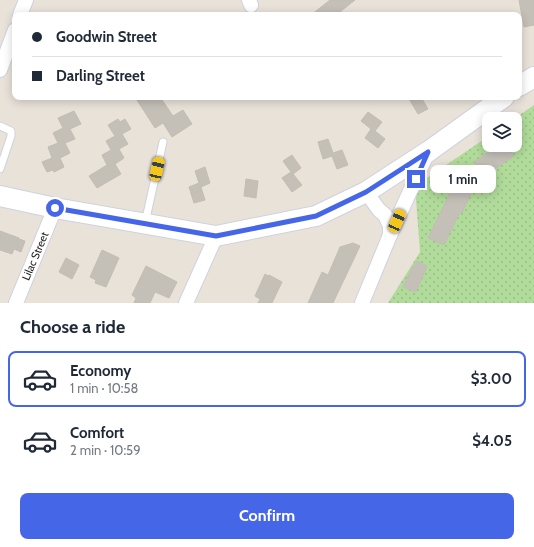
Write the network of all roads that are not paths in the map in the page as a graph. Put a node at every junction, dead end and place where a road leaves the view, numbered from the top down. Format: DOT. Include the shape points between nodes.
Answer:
graph roads {
  1 [pos="26,0"];
  2 [pos="21,12"];
  3 [pos="12,38"];
  4 [pos="0,70"];
  5 [pos="534,77"];
  6 [pos="522,84"];
  7 [pos="500,100"];
  8 [pos="0,126"];
  9 [pos="163,142"];
  10 [pos="428,152"];
  11 [pos="0,169"];
  12 [pos="366,192"];
  13 [pos="0,196"];
  14 [pos="55,208"];
  15 [pos="144,224"];
  16 [pos="390,235"];
  17 [pos="216,236"];
  18 [pos="16,303"];
  19 [pos="186,303"];
  20 [pos="362,303"];
  1 -- 2 [label="street"];
  3 -- 4 [label="street"];
  5 -- 6 [label="main road"];
  7 -- 10 [label="main road"];
  8 -- 11 [label="lane" via="11,131"];
  9 -- 15 [label="lane"];
  10 -- 12 [label="main road"];
  10 -- 16 [label="street"];
  12 -- 16 [label="street" via="385,215 390,226"];
  12 -- 17 [label="main road" via="316,216"];
  13 -- 14 [label="main road"];
  14 -- 15 [label="main road"];
  14 -- 18 [label="street, Lilac Street"];
  15 -- 17 [label="main road"];
  16 -- 20 [label="street"];
  17 -- 19 [label="street"];
}
